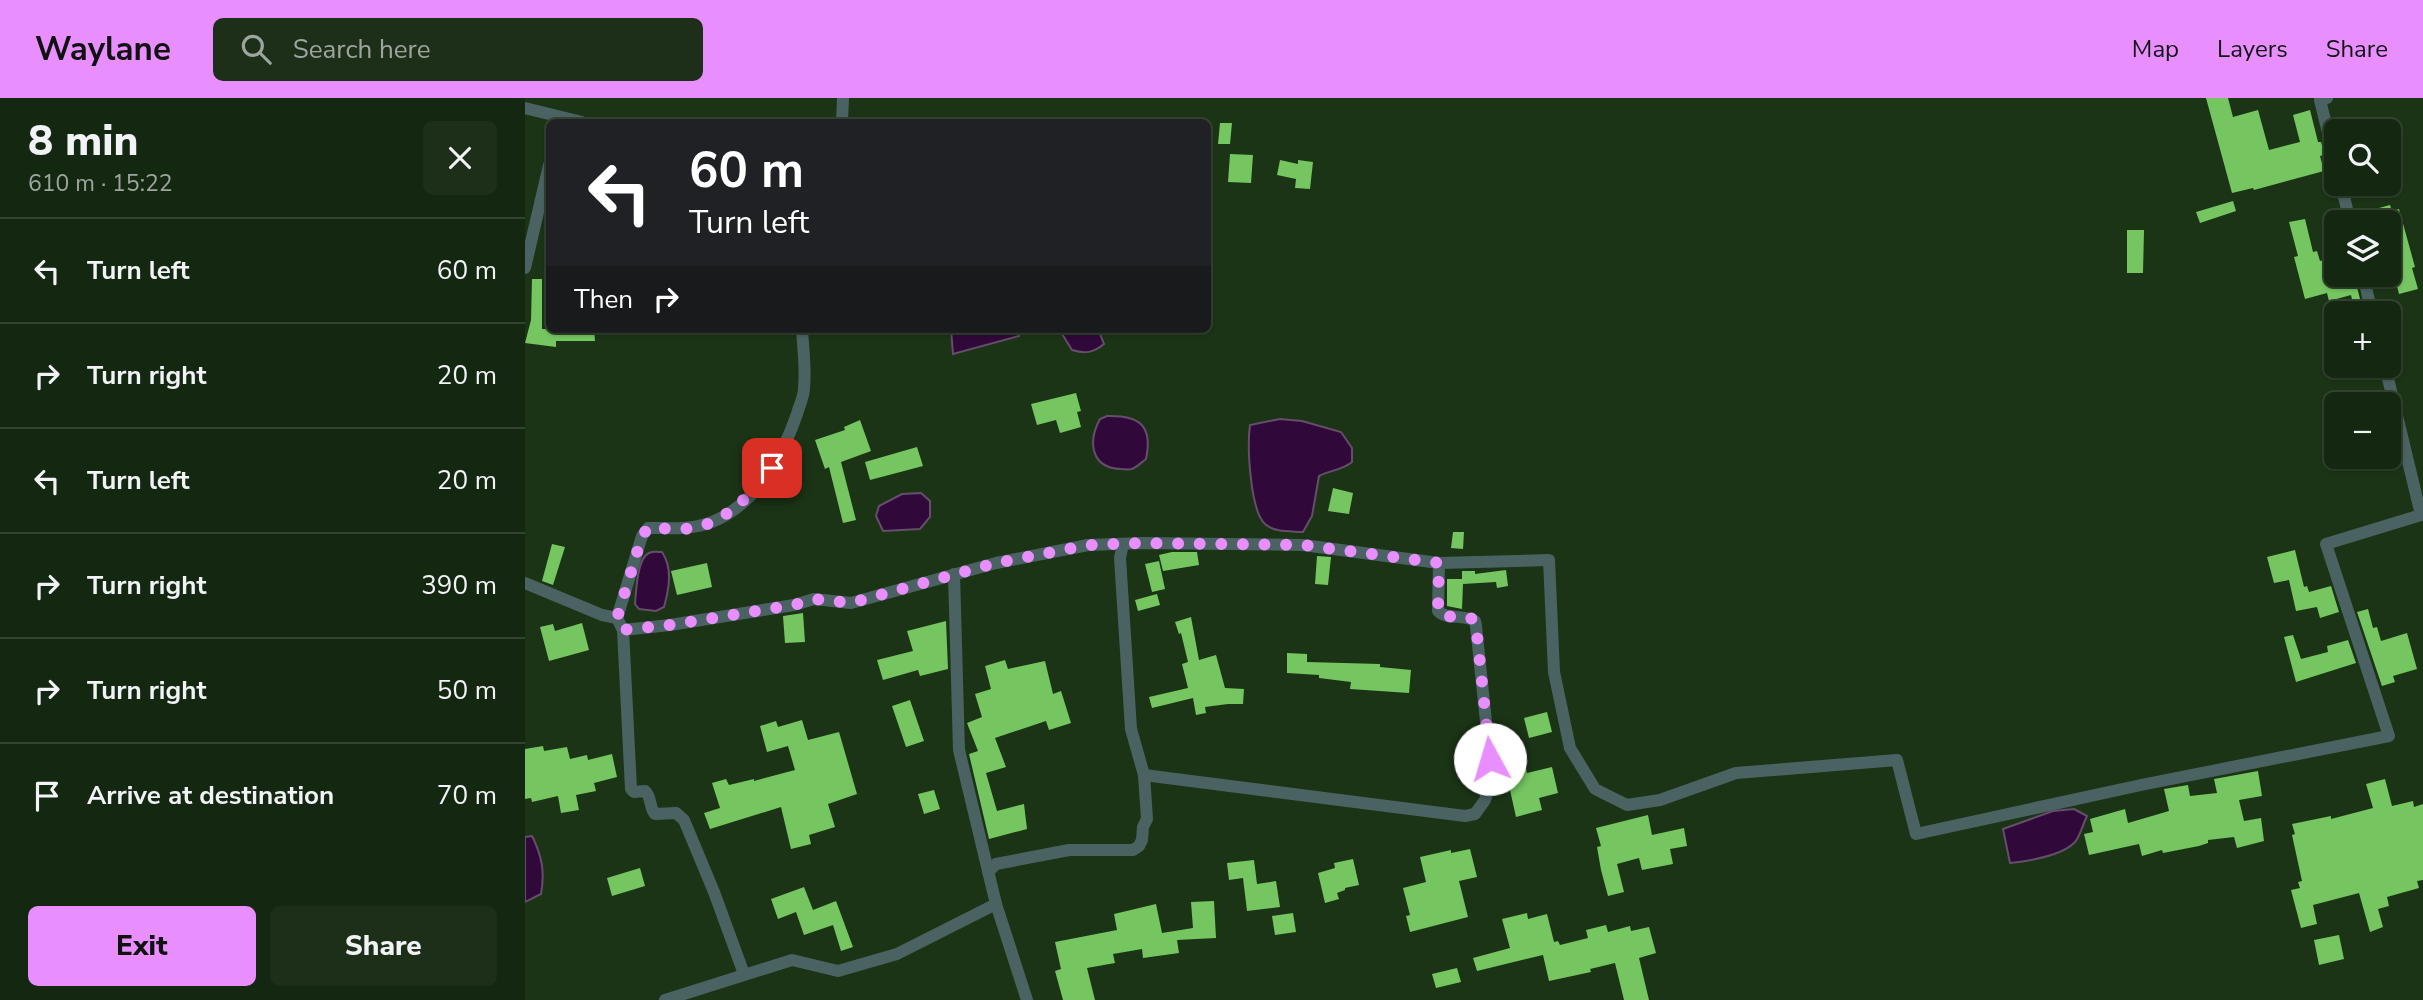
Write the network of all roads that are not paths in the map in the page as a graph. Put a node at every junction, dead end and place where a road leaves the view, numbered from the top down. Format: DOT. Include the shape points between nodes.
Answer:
graph roads {
  1 [pos="843,98"];
  2 [pos="2322,99"];
  3 [pos="525,108"];
  4 [pos="557,119"];
  5 [pos="842,119"];
  6 [pos="2326,119"];
  7 [pos="546,178"];
  8 [pos="525,268"];
  9 [pos="802,333"];
  10 [pos="2388,378"];
  11 [pos="2422,514"];
  12 [pos="1123,544"];
  13 [pos="1439,563"];
  14 [pos="954,574"];
  15 [pos="525,583"];
  16 [pos="617,618"];
  17 [pos="623,630"];
  18 [pos="1144,775"];
  19 [pos="988,872"];
  20 [pos="996,904"];
  21 [pos="744,974"];
  22 [pos="665,1000"];
  23 [pos="1027,1000"];
  1 -- 5 [label="street"];
  2 -- 6 [label="street"];
  3 -- 4 [label="street"];
  7 -- 8 [label="street"];
  9 -- 16 [label="street" via="804,391 772,468 744,500 720,518 693,528 648,528"];
  10 -- 11 [label="street"];
  11 -- 13 [label="street" via="2326,544 2389,736 1916,834 1897,760 1735,773 1660,800 1627,805 1595,789 1570,748 1554,672 1549,560"];
  12 -- 13 [label="street" via="1303,545"];
  12 -- 14 [label="street" via="1055,550"];
  12 -- 18 [label="street" via="1120,558 1131,729"];
  13 -- 18 [label="street" via="1438,611 1444,616 1471,618 1476,625 1492,779 1475,814"];
  14 -- 17 [label="street" via="851,603 814,599"];
  14 -- 19 [label="street" via="959,750"];
  15 -- 16 [label="street"];
  16 -- 17 [label="street"];
  17 -- 21 [label="street" via="631,789 648,794 655,814 676,813 684,820"];
  18 -- 19 [label="street" via="1147,819 1142,840 1133,850 1069,850 996,864"];
  19 -- 20 [label="street"];
  20 -- 21 [label="street" via="897,954 838,971 792,960"];
  20 -- 23 [label="street"];
  21 -- 22 [label="street"];
}
